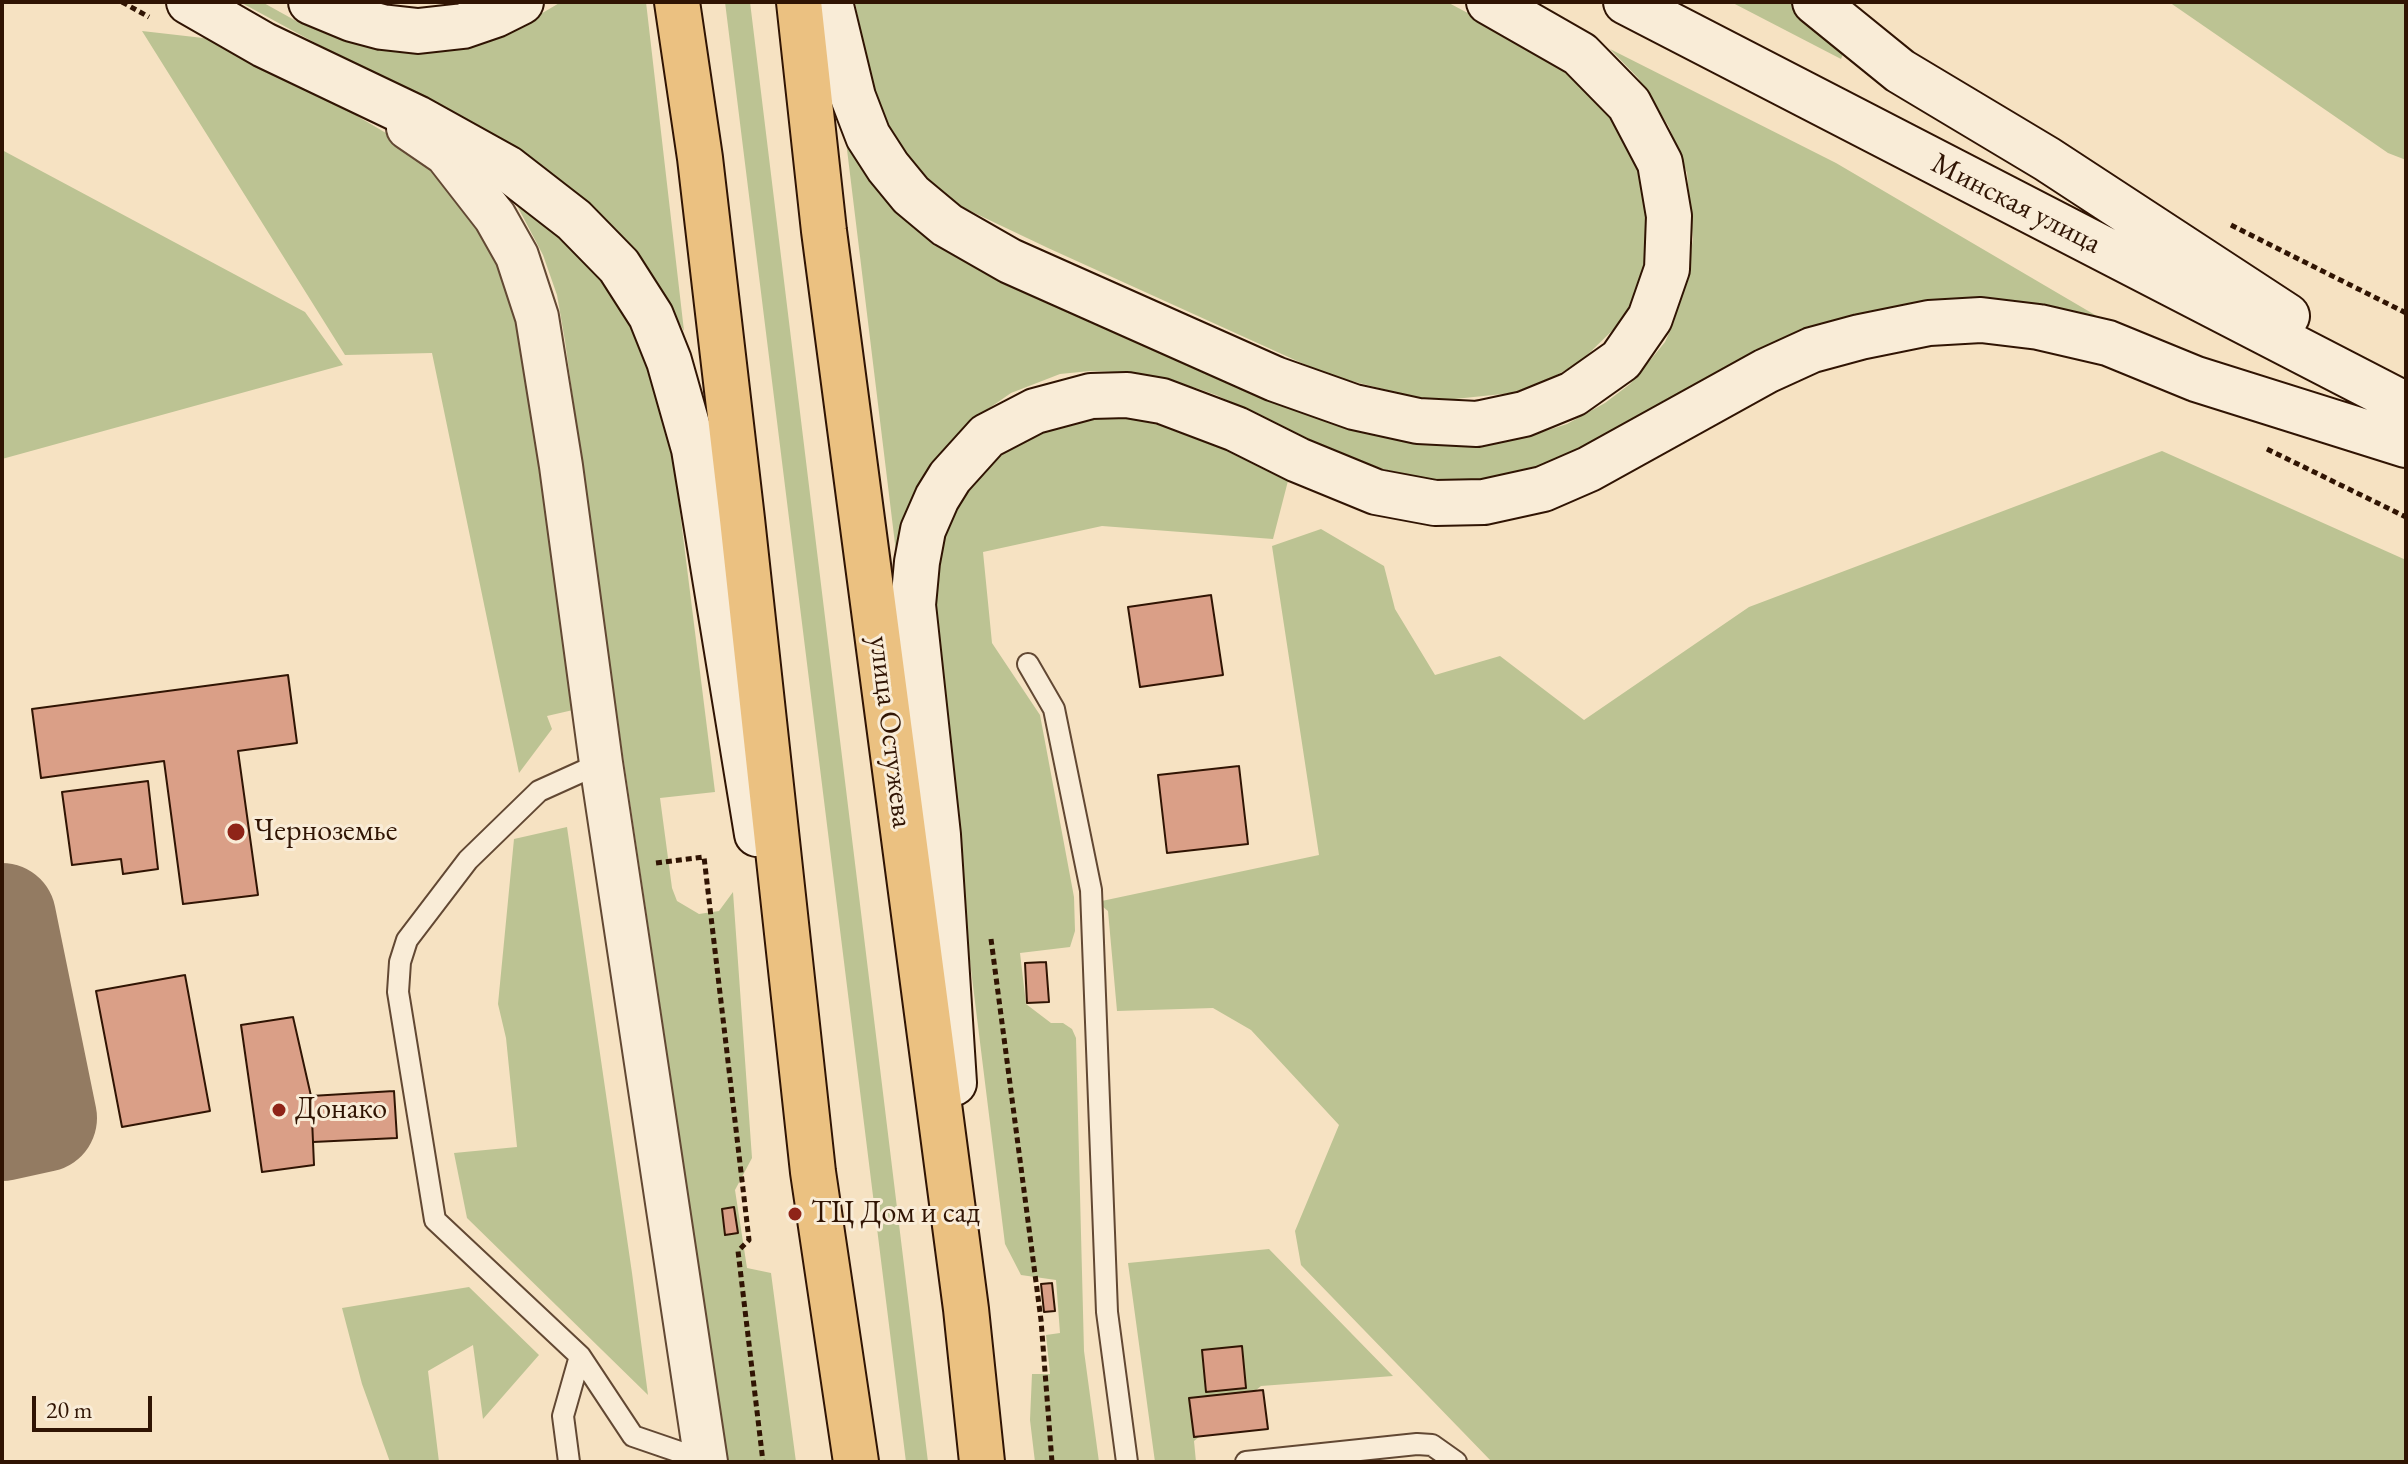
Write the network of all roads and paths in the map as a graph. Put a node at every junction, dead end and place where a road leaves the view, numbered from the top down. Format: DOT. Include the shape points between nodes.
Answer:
graph roads {
  1 [pos="122,2"];
  2 [pos="311,2"];
  3 [pos="521,2"];
  4 [pos="677,2"];
  5 [pos="799,2"];
  6 [pos="830,2"];
  7 [pos="1489,2"];
  8 [pos="1626,2"];
  9 [pos="1815,2"];
  10 [pos="169,10"];
  11 [pos="338,80"];
  12 [pos="2406,394"];
  13 [pos="2406,405"];
  14 [pos="2406,445"];
  15 [pos="2265,448"];
  16 [pos="2406,517"];
  17 [pos="1028,664"];
  18 [pos="601,763"];
  19 [pos="617,868"];
  20 [pos="988,923"];
  21 [pos="813,1172"];
  22 [pos="966,1309"];
  23 [pos="580,1356"];
  24 [pos="569,1462"];
  25 [pos="706,1462"];
  26 [pos="763,1462"];
  27 [pos="826,1462"];
  28 [pos="856,1462"];
  29 [pos="982,1462"];
  30 [pos="992,1462"];
  31 [pos="1052,1462"];
  32 [pos="1127,1462"];
  33 [pos="1246,1462"];
  34 [pos="1456,1462"];
  1 -- 10 [label="path"];
  2 -- 3 [label="street" via="352,19 418,31 463,26"];
  4 -- 21 [label="main road" via="702,174"];
  5 -- 22 [label="main road, улица Остужева" via="824,231"];
  6 -- 7 [label="street" via="868,136 911,195 947,225 1010,261 1275,379 1367,410 1418,421 1477,424 1524,414 1573,394 1621,360 1650,318 1667,269 1669,216 1660,163 1629,104 1580,54"];
  8 -- 13 [label="street, Минская улица"];
  9 -- 12 [label="street" via="1900,71 2047,159"];
  10 -- 11 [label="street" via="264,45"];
  11 -- 18 [label="street" via="446,154 489,207 517,256 544,355"];
  11 -- 21 [label="street" via="507,168 592,238 619,266 651,316 694,449"];
  14 -- 22 [label="street" via="2196,379 2108,343 1981,320 1929,323 1812,350 1589,469 1543,489 1484,502 1435,503 1376,492 1236,429 1162,401 1127,395 1091,396 1035,411 987,436 950,477 932,509 923,530 913,605 944,909"];
  15 -- 16 [label="path"];
  17 -- 32 [label="lane" via="1054,709 1091,890 1107,1312"];
  18 -- 19 [label="street"];
  18 -- 23 [label="lane" via="539,791 468,860 407,940 398,992 435,1220"];
  19 -- 25 [label="street"];
  19 -- 26 [label="path" via="704,857 749,1240 738,1251"];
  20 -- 31 [label="path" via="1041,1320"];
  21 -- 27 [label="main road"];
  21 -- 28 [label="main road"];
  22 -- 29 [label="main road, улица Остужева"];
  22 -- 30 [label="main road"];
  23 -- 24 [label="lane" via="563,1416"];
  23 -- 25 [label="lane" via="633,1436"];
  33 -- 34 [label="lane" via="1417,1444 1432,1445"];
}
